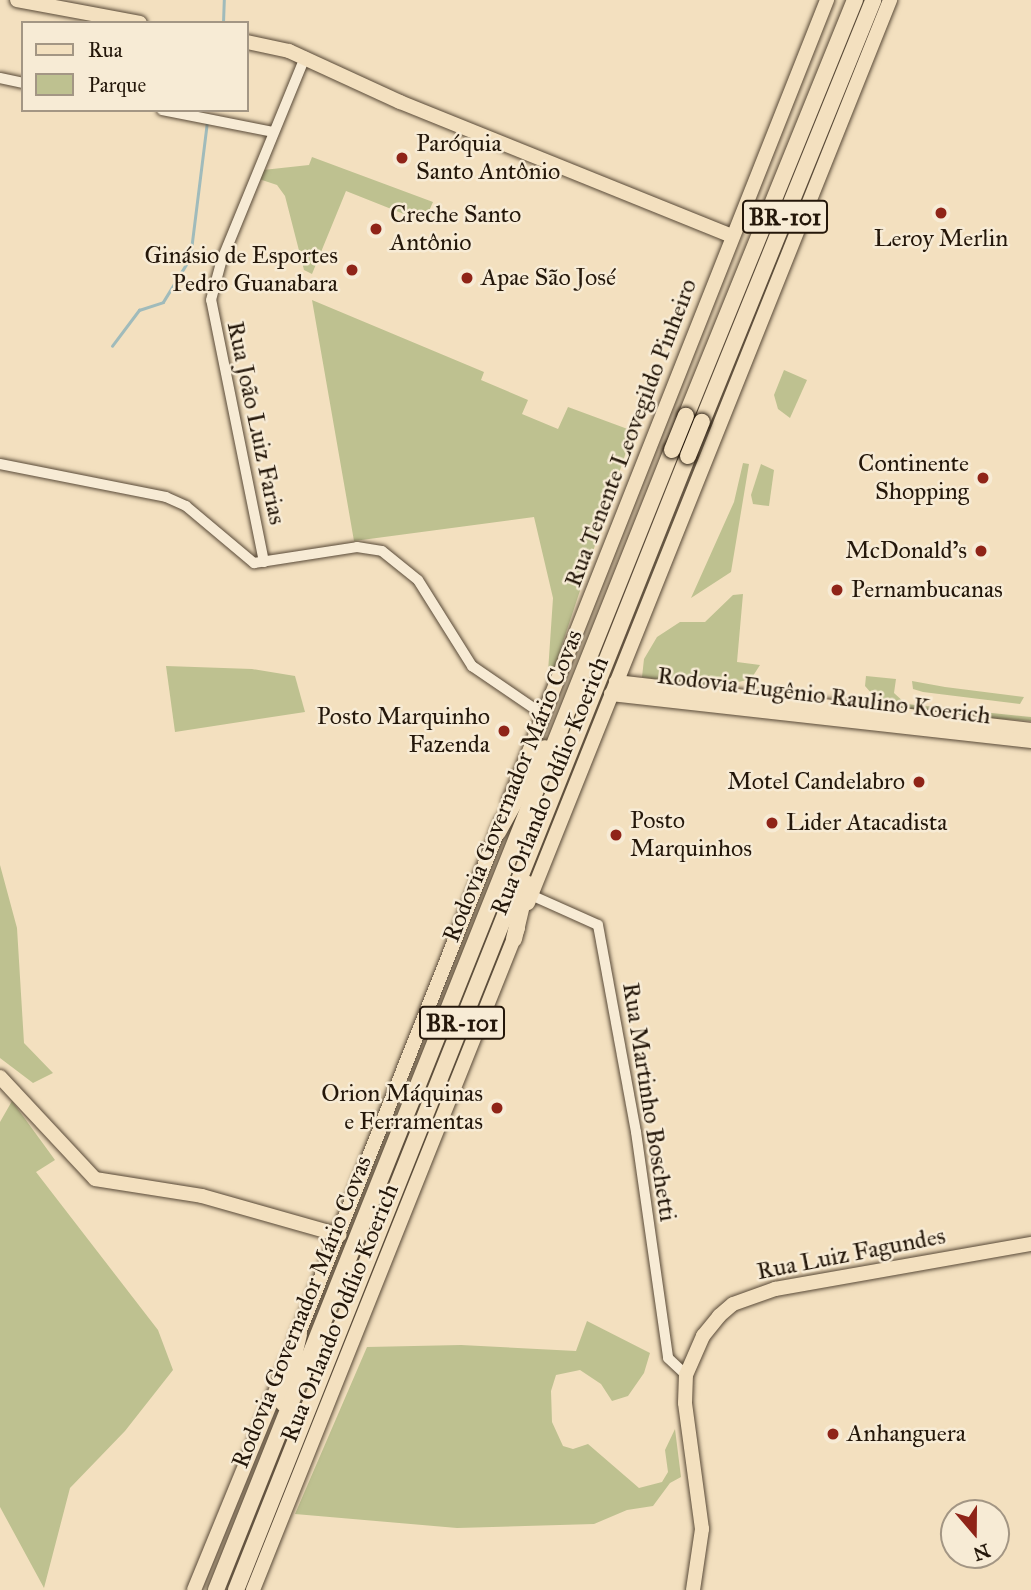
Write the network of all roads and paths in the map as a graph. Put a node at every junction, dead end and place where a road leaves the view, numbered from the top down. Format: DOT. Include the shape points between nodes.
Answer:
graph roads {
  1 [pos="17,0"];
  2 [pos="827,0"];
  3 [pos="855,0"];
  4 [pos="873,0"];
  5 [pos="890,0"];
  6 [pos="129,21"];
  7 [pos="248,42"];
  8 [pos="305,57"];
  9 [pos="0,78"];
  10 [pos="21,83"];
  11 [pos="172,112"];
  12 [pos="273,132"];
  13 [pos="731,236"];
  14 [pos="658,430"];
  15 [pos="710,450"];
  16 [pos="0,464"];
  17 [pos="264,562"];
  18 [pos="614,688"];
  19 [pos="545,716"];
  20 [pos="564,720"];
  21 [pos="1031,730"];
  22 [pos="1031,741"];
  23 [pos="542,824"];
  24 [pos="498,832"];
  25 [pos="531,895"];
  26 [pos="513,939"];
  27 [pos="0,1077"];
  28 [pos="340,1235"];
  29 [pos="1031,1244"];
  30 [pos="299,1334"];
  31 [pos="686,1375"];
  32 [pos="282,1424"];
  33 [pos="194,1590"];
  34 [pos="216,1590"];
  35 [pos="236,1590"];
  36 [pos="253,1590"];
  37 [pos="693,1590"];
  1 -- 6 [label="main road"];
  2 -- 13 [label="main road, Rua Tenente Leovegildo Pinheiro"];
  3 -- 20 [label="highway, Rodovia Governador Mário Covas / BR-101, bridge"];
  4 -- 23 [label="highway, Rodovia Governador Mário Covas / BR-101, bridge"];
  5 -- 15 [label="main road, Rua Orlando Odílio Koerich"];
  7 -- 8 [label="main road"];
  8 -- 12 [label="street, Rua João Luiz Farias"];
  8 -- 13 [label="main road" via="400,102"];
  9 -- 10 [label="street"];
  11 -- 12 [label="street"];
  12 -- 17 [label="street, Rua João Luiz Farias" via="216,275 211,300"];
  13 -- 14 [label="main road, Rua Tenente Leovegildo Pinheiro"];
  14 -- 15 [label="main road"];
  14 -- 19 [label="main road, Rua Tenente Leovegildo Pinheiro"];
  15 -- 18 [label="main road, Rua Orlando Odílio Koerich"];
  16 -- 17 [label="street" via="166,497 195,513 254,563"];
  17 -- 19 [label="street" via="358,547 382,551 418,580 472,666"];
  18 -- 21 [label="main road, Rodovia Eugênio Raulino Koerich"];
  18 -- 22 [label="main road, Rodovia Eugênio Raulino Koerich"];
  18 -- 25 [label="main road, Rua Orlando Odílio Koerich"];
  19 -- 24 [label="main road, Rua Tenente Leovegildo Pinheiro"];
  20 -- 24 [label="highway" via="522,784"];
  20 -- 32 [label="highway, Rodovia Governador Mário Covas / BR-101"];
  23 -- 26 [label="highway"];
  23 -- 35 [label="highway, Rodovia Governador Mário Covas / BR-101"];
  24 -- 28 [label="main road, Rua Tenente Leovegildo Pinheiro"];
  25 -- 26 [label="main road, Rua Orlando Odílio Koerich"];
  25 -- 31 [label="street, Rua Martinho Boschetti" via="595,921 600,930 636,1132 668,1359"];
  26 -- 36 [label="main road, Rua Orlando Odílio Koerich"];
  27 -- 28 [label="main road" via="95,1179 192,1194"];
  28 -- 30 [label="main road, Rua Tenente Leovegildo Pinheiro"];
  29 -- 31 [label="main road, Rua Luiz Fagundes" via="870,1269 743,1299 703,1336"];
  30 -- 32 [label="highway" via="284,1392"];
  30 -- 33 [label="main road, Rua Tenente Leovegildo Pinheiro"];
  31 -- 37 [label="main road, Rua Luiz Fagundes" via="685,1403 702,1529"];
  32 -- 34 [label="highway, Rodovia Governador Mário Covas / BR-101"];
}
